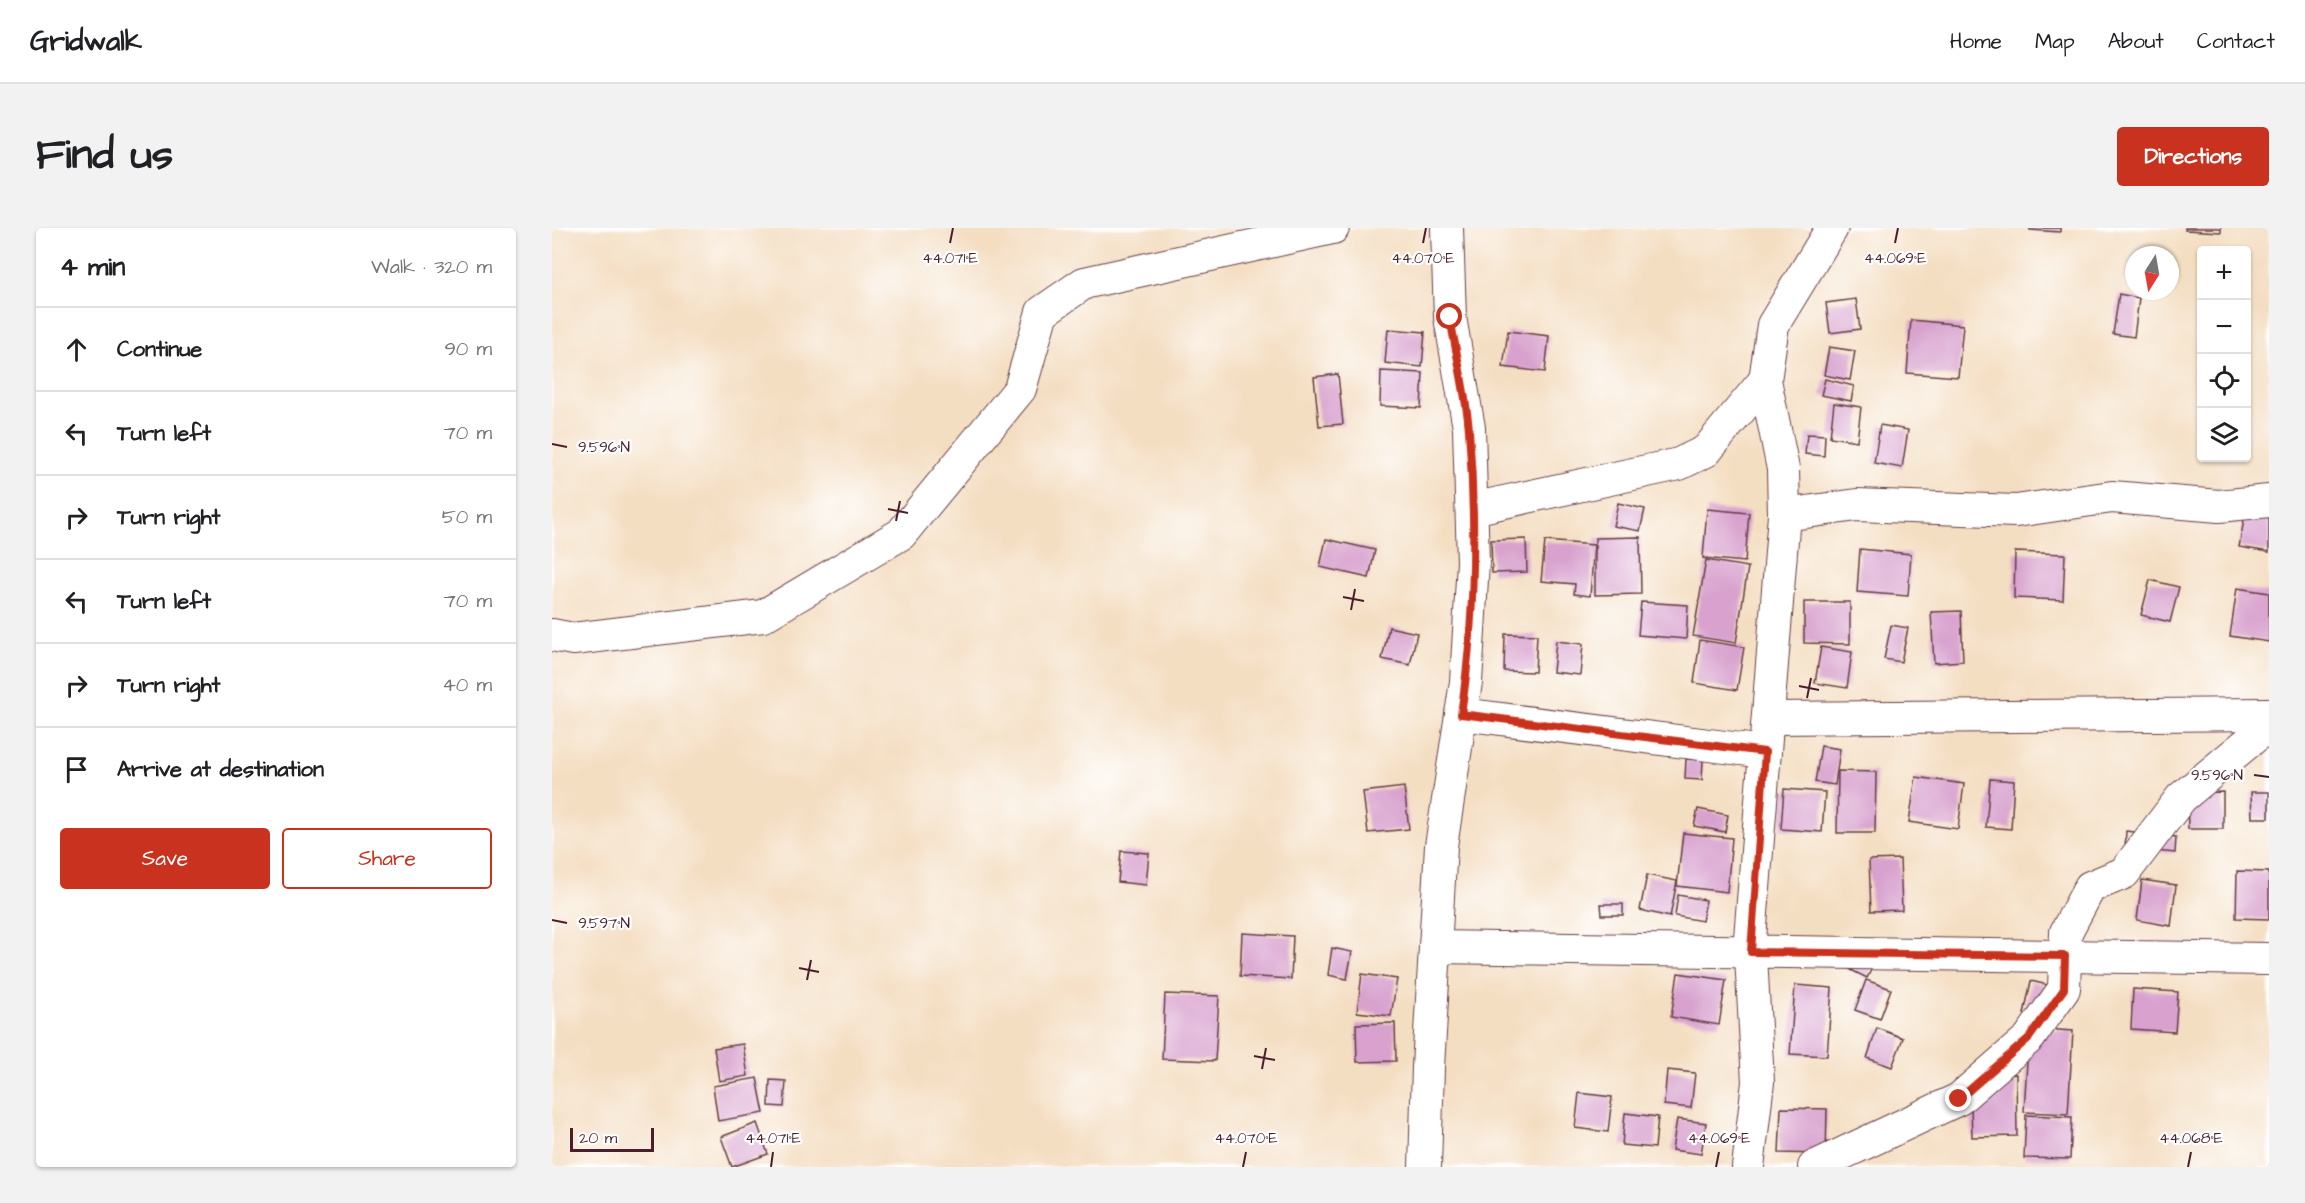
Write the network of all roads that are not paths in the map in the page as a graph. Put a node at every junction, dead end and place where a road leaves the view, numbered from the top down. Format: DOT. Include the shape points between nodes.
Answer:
graph roads {
  1 [pos="1333,228"];
  2 [pos="1447,228"];
  3 [pos="1832,228"];
  4 [pos="1765,380"];
  5 [pos="2269,501"];
  6 [pos="1472,509"];
  7 [pos="1784,515"];
  8 [pos="552,634"];
  9 [pos="1461,714"];
  10 [pos="2269,714"];
  11 [pos="1768,718"];
  12 [pos="2269,725"];
  13 [pos="1765,752"];
  14 [pos="1435,947"];
  15 [pos="1751,952"];
  16 [pos="2065,956"];
  17 [pos="2269,959"];
  18 [pos="1425,1167"];
  19 [pos="1748,1167"];
  20 [pos="1814,1167"];
  1 -- 8 [label="street" via="1084,283 1042,312 1020,388 901,534 763,616 573,639"];
  2 -- 6 [label="street" via="1450,317 1469,428"];
  3 -- 4 [label="street" via="1773,325"];
  4 -- 6 [label="street" via="1706,452 1679,464"];
  4 -- 7 [label="street" via="1783,469"];
  5 -- 7 [label="street" via="2220,506 2112,497 2016,511 1857,506"];
  6 -- 9 [label="street" via="1473,562"];
  7 -- 11 [label="street"];
  9 -- 13 [label="street"];
  9 -- 14 [label="street" via="1441,846"];
  10 -- 11 [label="street"];
  11 -- 13 [label="street"];
  12 -- 16 [label="street" via="2181,798 2124,873 2090,887 2066,932"];
  13 -- 15 [label="street"];
  14 -- 15 [label="street"];
  14 -- 18 [label="street"];
  15 -- 16 [label="street"];
  15 -- 19 [label="street" via="1758,1082"];
  16 -- 17 [label="street"];
  16 -- 20 [label="street" via="2064,989 2029,1038 1959,1099"];
}
